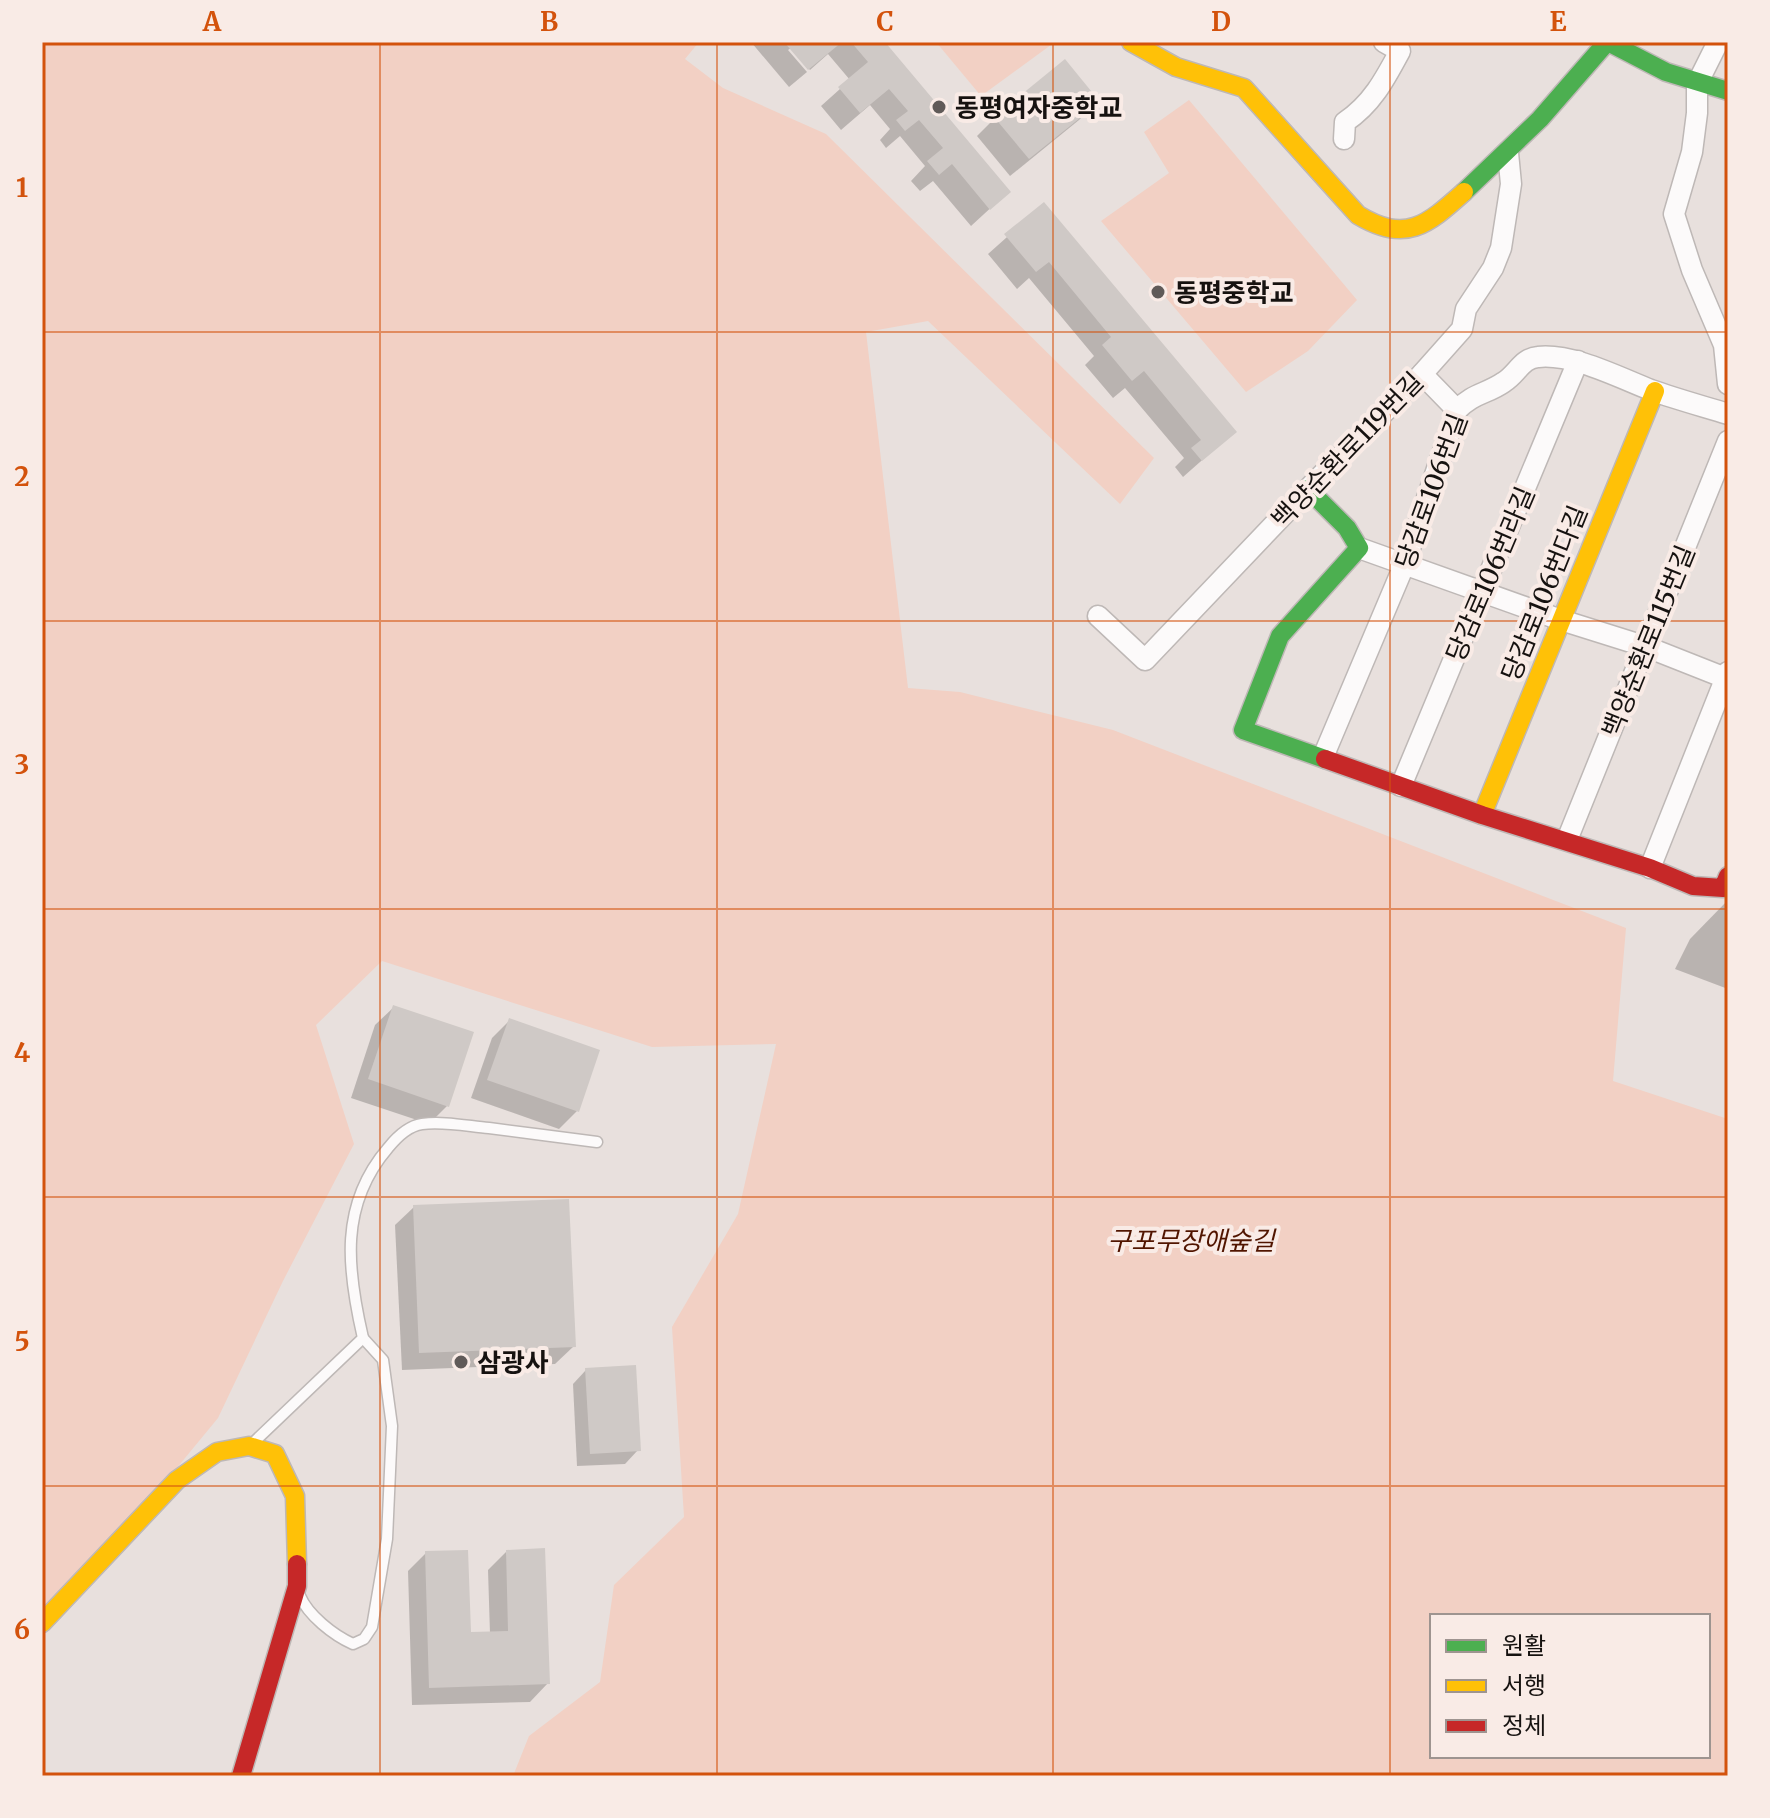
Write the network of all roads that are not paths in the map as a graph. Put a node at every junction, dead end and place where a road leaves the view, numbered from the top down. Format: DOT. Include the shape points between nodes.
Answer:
graph roads {
  1 [pos="1131,42"];
  2 [pos="1384,42"];
  3 [pos="1607,42"];
  4 [pos="1718,42"];
  5 [pos="1697,84"];
  6 [pos="1728,91"];
  7 [pos="1344,139"];
  8 [pos="1508,153"];
  9 [pos="1578,361"];
  10 [pos="1422,374"];
  11 [pos="1728,384"];
  12 [pos="1655,391"];
  13 [pos="1457,410"];
  14 [pos="1728,414"];
  15 [pos="1728,441"];
  16 [pos="1308,489"];
  17 [pos="1359,548"];
  18 [pos="1405,563"];
  19 [pos="1483,592"];
  20 [pos="1098,616"];
  21 [pos="1561,620"];
  22 [pos="1647,647"];
  23 [pos="1727,676"];
  24 [pos="1323,757"];
  25 [pos="1401,786"];
  26 [pos="1482,815"];
  27 [pos="1567,840"];
  28 [pos="1650,868"];
  29 [pos="1726,882"];
  30 [pos="597,1142"];
  31 [pos="363,1338"];
  32 [pos="249,1446"];
  33 [pos="297,1586"];
  34 [pos="42,1623"];
  35 [pos="241,1776"];
  1 -- 8 [label="street" via="1176,67 1244,88 1358,215 1377,227 1399,230 1428,223"];
  2 -- 7 [label="street" via="1400,51 1378,92 1345,122"];
  3 -- 5 [label="street"];
  3 -- 8 [label="street"];
  4 -- 5 [label="street"];
  5 -- 6 [label="street"];
  5 -- 11 [label="street" via="1692,152 1674,214 1724,345"];
  8 -- 10 [label="street, 백양순환로119번길" via="1511,184 1501,248 1466,309 1462,329"];
  9 -- 12 [label="street, 당감로106번길"];
  9 -- 13 [label="street, 당감로106번길" via="1526,361 1504,382"];
  9 -- 19 [label="street, 당감로106번라길"];
  10 -- 13 [label="street"];
  10 -- 16 [label="street, 백양순환로119번길"];
  12 -- 14 [label="street, 당감로106번길"];
  12 -- 21 [label="street, 당감로106번다길"];
  13 -- 18 [label="street, 당감로106번길"];
  15 -- 22 [label="street, 백양순환로115번길"];
  16 -- 17 [label="street" via="1347,528"];
  16 -- 20 [label="street, 백양순환로119번길" via="1145,660"];
  17 -- 18 [label="street"];
  17 -- 24 [label="street" via="1280,636 1243,730"];
  18 -- 19 [label="street"];
  18 -- 24 [label="street, 당감로106번길"];
  19 -- 21 [label="street"];
  19 -- 25 [label="street, 당감로106번라길"];
  21 -- 22 [label="street"];
  21 -- 26 [label="street, 당감로106번다길"];
  22 -- 23 [label="street"];
  22 -- 27 [label="street, 백양순환로115번길"];
  23 -- 28 [label="street"];
  24 -- 25 [label="street"];
  25 -- 26 [label="street"];
  26 -- 27 [label="street"];
  27 -- 28 [label="street"];
  28 -- 29 [label="street" via="1693,886"];
  30 -- 31 [label="lane" via="445,1124 419,1124 397,1136 370,1168 356,1202 350,1244 352,1291"];
  31 -- 32 [label="lane"];
  31 -- 33 [label="lane" via="383,1360 392,1426 387,1539 372,1627 364,1639 353,1644 344,1640 305,1608"];
  32 -- 33 [label="street" via="275,1454 295,1496"];
  32 -- 34 [label="street" via="217,1452 177,1480"];
  33 -- 35 [label="street"];
}
